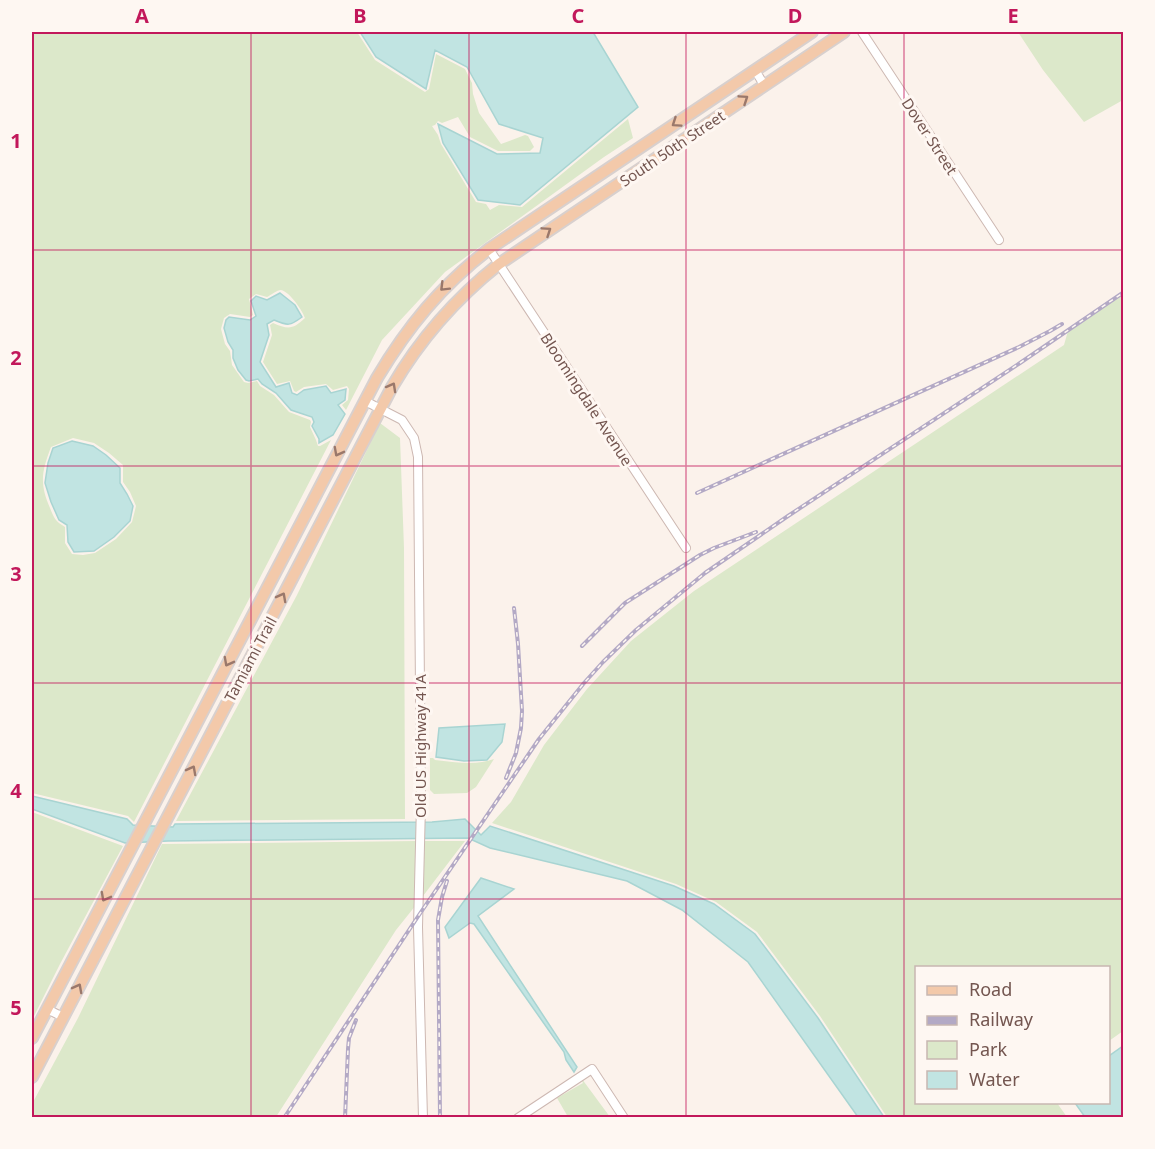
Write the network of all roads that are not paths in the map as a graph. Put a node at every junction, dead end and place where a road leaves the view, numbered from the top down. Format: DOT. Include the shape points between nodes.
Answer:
graph roads {
  1 [pos="812,32"];
  2 [pos="844,32"];
  3 [pos="862,32"];
  4 [pos="755,70"];
  5 [pos="765,85"];
  6 [pos="999,240"];
  7 [pos="489,249"];
  8 [pos="499,264"];
  9 [pos="365,400"];
  10 [pos="381,409"];
  11 [pos="686,548"];
  12 [pos="47,1008"];
  13 [pos="63,1017"];
  14 [pos="32,1038"];
  15 [pos="32,1077"];
  16 [pos="423,1118"];
  17 [pos="519,1118"];
  18 [pos="624,1118"];
  1 -- 4 [label="main road, South 50th Street"];
  2 -- 5 [label="main road, South 50th Street"];
  3 -- 6 [label="street, Dover Street"];
  4 -- 5 [label="street"];
  4 -- 7 [label="main road, South 50th Street, one-way"];
  8 -- 5 [label="main road, South 50th Street, one-way"];
  7 -- 8 [label="street, Bloomingdale Avenue"];
  7 -- 9 [label="main road, Tamiami Trail, one-way" via="429,304 403,337"];
  10 -- 8 [label="main road, Tamiami Trail, one-way" via="430,331"];
  8 -- 11 [label="street, Bloomingdale Avenue"];
  9 -- 10 [label="street, Old US Highway 41A"];
  9 -- 12 [label="main road, Tamiami Trail, one-way"];
  13 -- 10 [label="main road, Tamiami Trail, one-way"];
  10 -- 16 [label="street, Old US Highway 41A" via="402,420 414,438 418,457 418,927"];
  12 -- 13 [label="street"];
  12 -- 14 [label="main road, Tamiami Trail"];
  13 -- 15 [label="main road, Tamiami Trail"];
  17 -- 18 [label="street" via="592,1069"];
}
